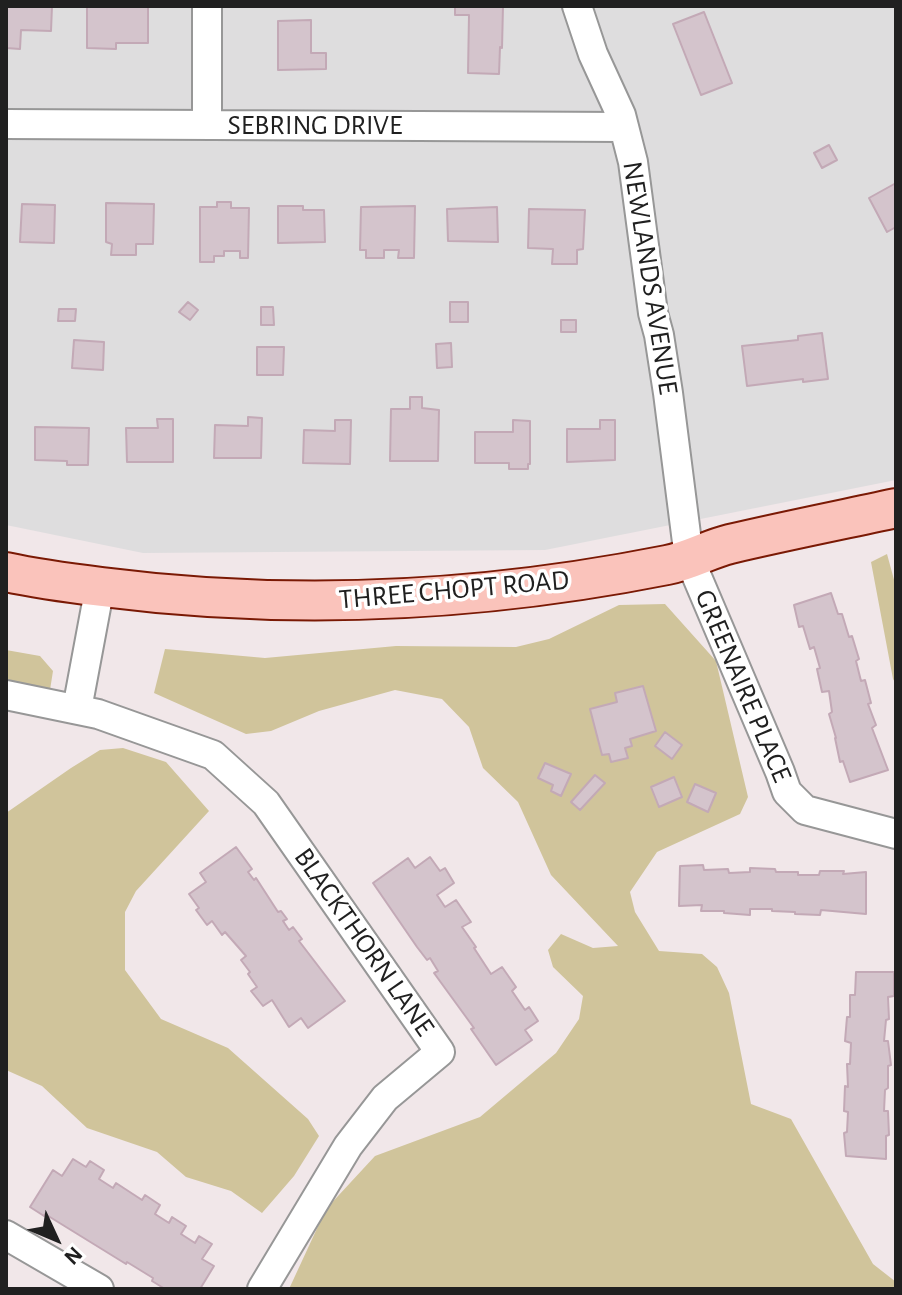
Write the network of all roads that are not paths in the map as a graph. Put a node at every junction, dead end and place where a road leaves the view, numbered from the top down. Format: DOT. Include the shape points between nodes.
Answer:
graph roads {
  1 [pos="207,6"];
  2 [pos="577,6"];
  3 [pos="6,124"];
  4 [pos="207,125"];
  5 [pos="624,127"];
  6 [pos="896,508"];
  7 [pos="689,558"];
  8 [pos="6,572"];
  9 [pos="100,586"];
  10 [pos="6,695"];
  11 [pos="77,709"];
  12 [pos="896,834"];
  13 [pos="6,1235"];
  14 [pos="99,1289"];
  15 [pos="262,1289"];
  1 -- 4 [label="street"];
  2 -- 5 [label="street, NEWLANDS AVENUE"];
  3 -- 4 [label="street, SEBRING DRIVE"];
  4 -- 5 [label="street, SEBRING DRIVE"];
  5 -- 7 [label="street, NEWLANDS AVENUE"];
  6 -- 7 [label="main road, THREE CHOPT ROAD" via="728,544"];
  7 -- 9 [label="main road, THREE CHOPT ROAD" via="565,583 385,599 282,601"];
  7 -- 12 [label="street, GREENAIRE PLACE" via="787,792 805,810"];
  8 -- 9 [label="main road, THREE CHOPT ROAD"];
  9 -- 11 [label="street"];
  10 -- 11 [label="street, BLACKTHORN LANE"];
  11 -- 15 [label="street, BLACKTHORN LANE" via="213,755 266,803 440,1052 385,1098 348,1146"];
  13 -- 14 [label="street"];
}
